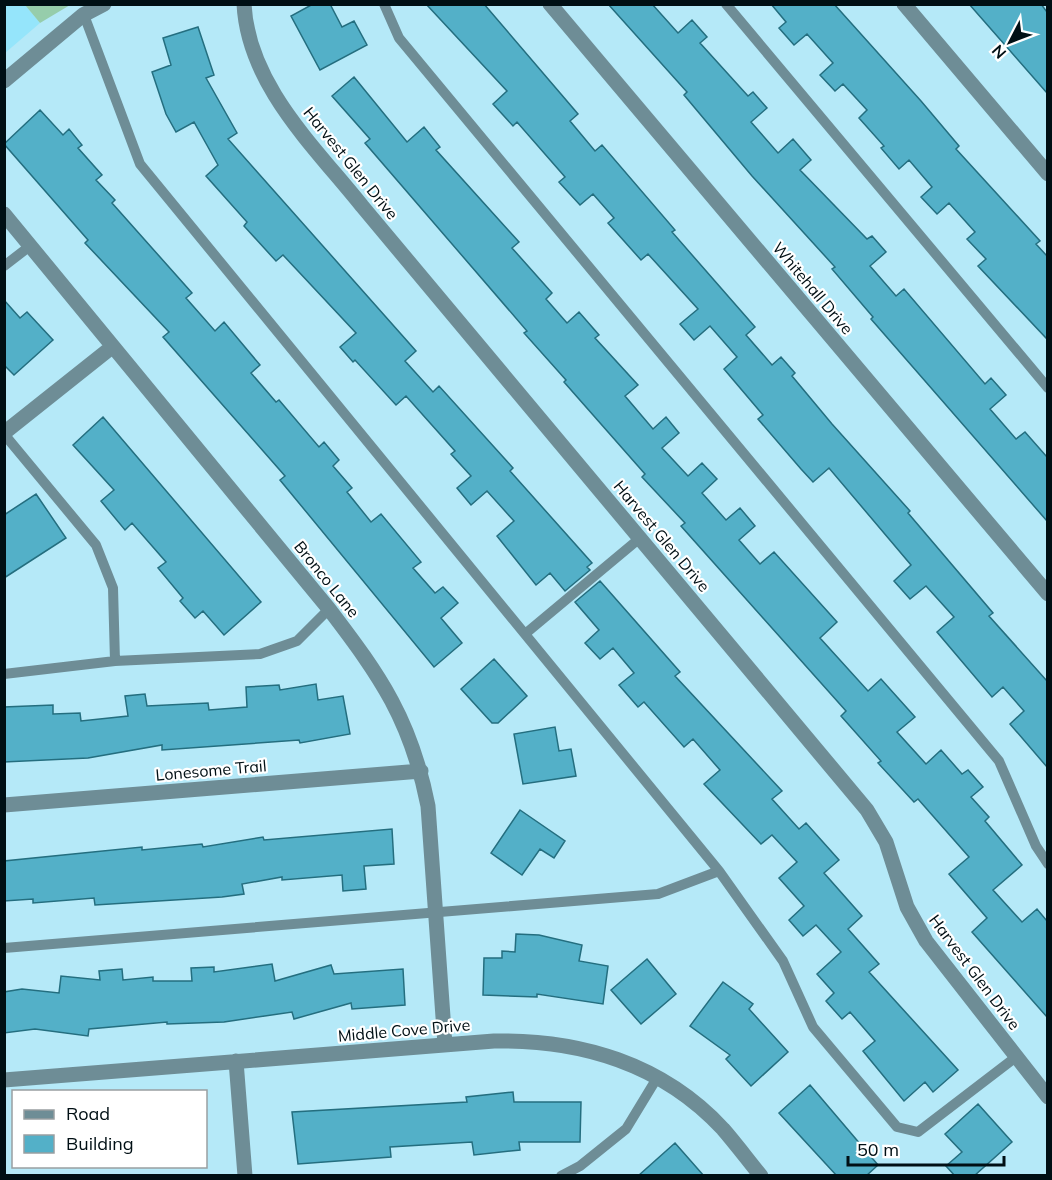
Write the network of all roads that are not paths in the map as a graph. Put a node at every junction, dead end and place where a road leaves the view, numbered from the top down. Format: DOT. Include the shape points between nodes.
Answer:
graph roads {
  1 [pos="105,4"];
  2 [pos="244,4"];
  3 [pos="384,4"];
  4 [pos="550,4"];
  5 [pos="726,4"];
  6 [pos="904,4"];
  7 [pos="84,15"];
  8 [pos="4,81"];
  9 [pos="1047,174"];
  10 [pos="4,214"];
  11 [pos="30,246"];
  12 [pos="4,266"];
  13 [pos="112,347"];
  14 [pos="1047,388"];
  15 [pos="4,434"];
  16 [pos="640,538"];
  17 [pos="1047,594"];
  18 [pos="329,609"];
  19 [pos="525,634"];
  20 [pos="116,661"];
  21 [pos="4,674"];
  22 [pos="421,771"];
  23 [pos="4,805"];
  24 [pos="1047,864"];
  25 [pos="719,871"];
  26 [pos="435,912"];
  27 [pos="4,948"];
  28 [pos="445,1045"];
  29 [pos="1016,1057"];
  30 [pos="236,1061"];
  31 [pos="657,1078"];
  32 [pos="4,1080"];
  33 [pos="1047,1097"];
  34 [pos="245,1176"];
  35 [pos="561,1176"];
  36 [pos="761,1176"];
  1 -- 7 [label="street"];
  2 -- 16 [label="street, Harvest Glen Drive" via="258,65 282,106"];
  3 -- 24 [label="lane" via="399,38 999,761"];
  4 -- 17 [label="street, Whitehall Drive"];
  5 -- 14 [label="lane"];
  6 -- 9 [label="street"];
  7 -- 8 [label="street"];
  7 -- 19 [label="lane" via="140,164"];
  10 -- 11 [label="street, Bronco Lane"];
  11 -- 12 [label="lane"];
  11 -- 13 [label="street, Bronco Lane"];
  13 -- 15 [label="street"];
  13 -- 18 [label="street, Bronco Lane"];
  15 -- 20 [label="lane" via="96,544 113,588"];
  16 -- 19 [label="lane"];
  16 -- 29 [label="street, Harvest Glen Drive" via="867,810 886,842 907,906 926,940"];
  18 -- 20 [label="lane" via="297,641 260,654"];
  18 -- 22 [label="street, Bronco Lane" via="375,669 404,721"];
  19 -- 25 [label="lane"];
  20 -- 21 [label="lane"];
  22 -- 23 [label="street, Lonesome Trail"];
  22 -- 26 [label="street, Bronco Lane" via="428,806"];
  25 -- 26 [label="lane" via="658,894"];
  25 -- 29 [label="lane" via="783,961 813,1027 897,1127 918,1132"];
  26 -- 27 [label="lane"];
  26 -- 28 [label="street, Bronco Lane"];
  28 -- 30 [label="street, Middle Cove Drive"];
  28 -- 31 [label="street, Middle Cove Drive" via="534,1040 593,1050"];
  29 -- 33 [label="street, Harvest Glen Drive"];
  30 -- 32 [label="street, Middle Cove Drive"];
  30 -- 34 [label="street"];
  31 -- 35 [label="lane" via="626,1129 580,1166"];
  31 -- 36 [label="street, Middle Cove Drive" via="685,1095 722,1128"];
}
